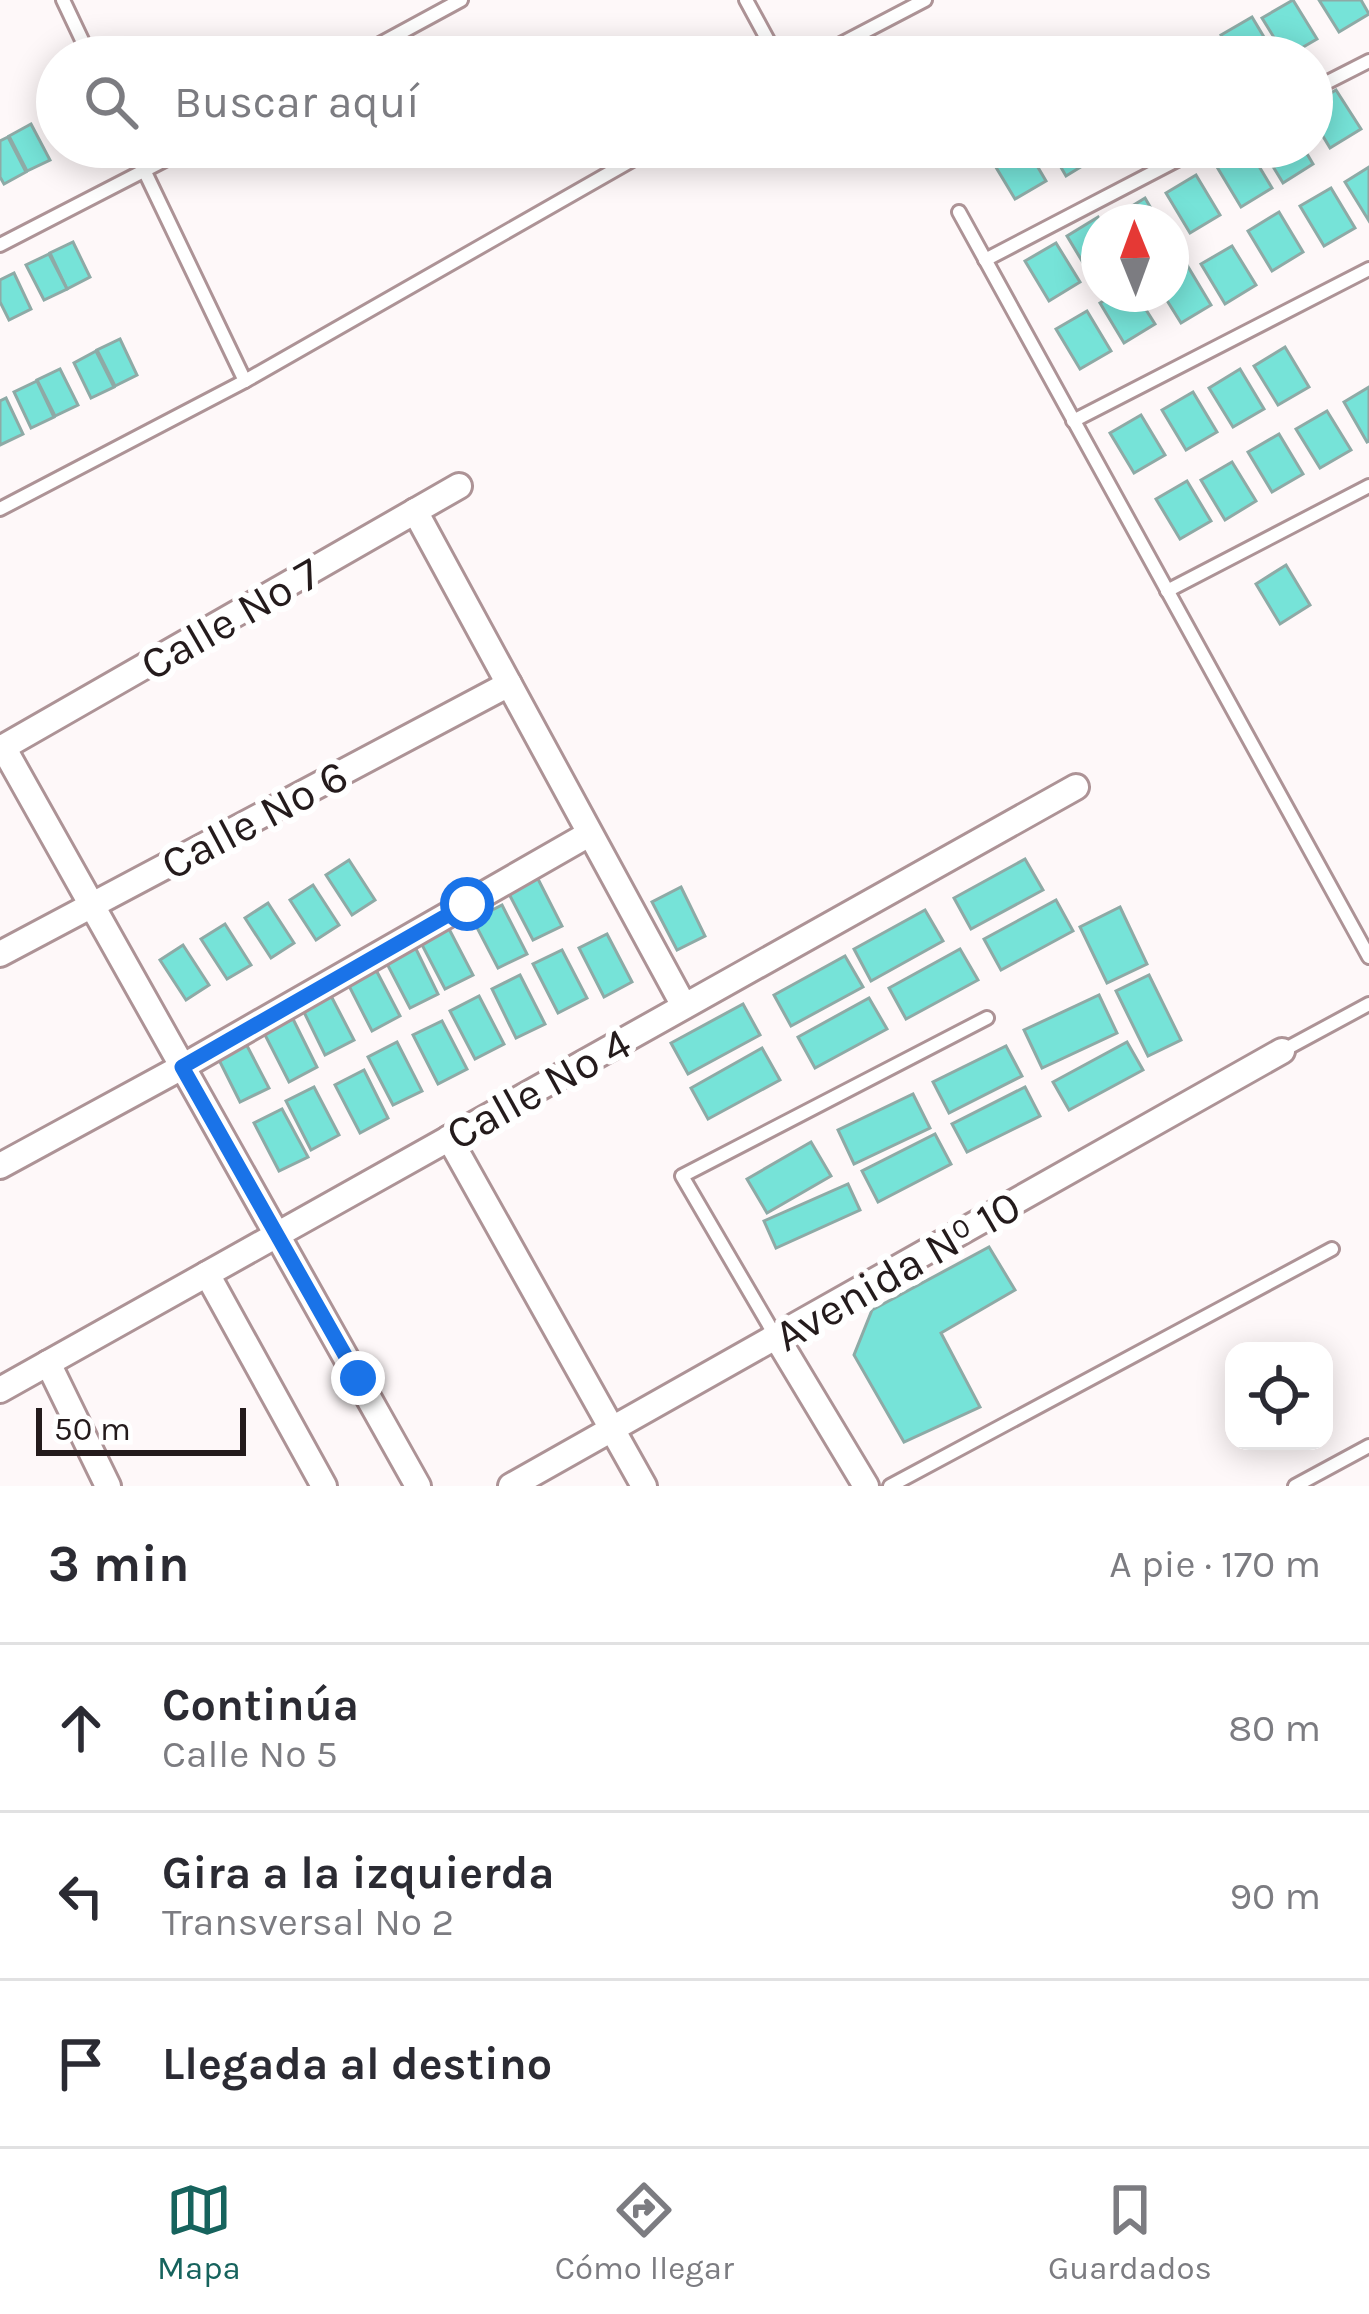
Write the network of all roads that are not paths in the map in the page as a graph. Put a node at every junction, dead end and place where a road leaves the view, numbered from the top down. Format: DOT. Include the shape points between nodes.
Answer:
graph roads {
  1 [pos="63,0"];
  2 [pos="461,0"];
  3 [pos="746,0"];
  4 [pos="925,0"];
  5 [pos="80,36"];
  6 [pos="395,36"];
  7 [pos="766,36"];
  8 [pos="856,36"];
  9 [pos="1369,61"];
  10 [pos="1333,79"];
  11 [pos="144,168"];
  12 [pos="151,168"];
  13 [pos="618,168"];
  14 [pos="1162,168"];
  15 [pos="145,171"];
  16 [pos="958,212"];
  17 [pos="0,245"];
  18 [pos="985,260"];
  19 [pos="1369,269"];
  20 [pos="244,381"];
  21 [pos="1073,421"];
  22 [pos="459,486"];
  23 [pos="1369,487"];
  24 [pos="0,509"];
  25 [pos="415,511"];
  26 [pos="1168,591"];
  27 [pos="509,684"];
  28 [pos="2,748"];
  29 [pos="1076,787"];
  30 [pos="589,834"];
  31 [pos="92,905"];
  32 [pos="0,954"];
  33 [pos="1369,957"];
  34 [pos="1369,1004"];
  35 [pos="684,1006"];
  36 [pos="987,1018"];
  37 [pos="1282,1051"];
  38 [pos="182,1067"];
  39 [pos="449,1138"];
  40 [pos="0,1166"];
  41 [pos="277,1234"];
  42 [pos="1332,1249"];
  43 [pos="207,1274"];
  44 [pos="777,1338"];
  45 [pos="48,1363"];
  46 [pos="0,1390"];
  47 [pos="611,1430"];
  48 [pos="1369,1446"];
  49 [pos="108,1486"];
  50 [pos="325,1486"];
  51 [pos="418,1486"];
  52 [pos="511,1486"];
  53 [pos="644,1486"];
  54 [pos="866,1486"];
  55 [pos="890,1486"];
  56 [pos="1295,1486"];
  1 -- 5 [label="lane"];
  2 -- 6 [label="lane"];
  3 -- 7 [label="lane"];
  4 -- 8 [label="lane"];
  9 -- 10 [label="lane"];
  11 -- 15 [label="lane"];
  12 -- 15 [label="lane"];
  13 -- 20 [label="lane"];
  14 -- 18 [label="lane"];
  15 -- 17 [label="lane"];
  15 -- 20 [label="lane"];
  16 -- 18 [label="lane"];
  18 -- 21 [label="lane"];
  19 -- 21 [label="lane"];
  20 -- 24 [label="lane"];
  21 -- 26 [label="lane"];
  22 -- 25 [label="street, Calle Nº 7"];
  23 -- 26 [label="lane"];
  25 -- 27 [label="street"];
  25 -- 28 [label="street, Calle Nº 7"];
  26 -- 33 [label="lane"];
  27 -- 30 [label="street"];
  27 -- 31 [label="street, Calle Nº 6"];
  28 -- 31 [label="street"];
  29 -- 35 [label="street, Calle Nº 4"];
  30 -- 35 [label="street"];
  30 -- 38 [label="street"];
  31 -- 32 [label="street, Calle Nº 6"];
  31 -- 38 [label="street"];
  34 -- 37 [label="lane"];
  35 -- 39 [label="street, Calle Nº 4"];
  36 -- 44 [label="lane" via="682,1176"];
  37 -- 44 [label="street, Avenida N⁰ 10"];
  38 -- 40 [label="street"];
  38 -- 41 [label="street"];
  39 -- 41 [label="street, Calle Nº 4"];
  39 -- 47 [label="street"];
  41 -- 43 [label="street, Calle Nº 4"];
  41 -- 51 [label="street"];
  42 -- 55 [label="lane"];
  43 -- 45 [label="street, Calle Nº 4"];
  43 -- 50 [label="street"];
  44 -- 47 [label="street, Avenida N⁰ 10"];
  44 -- 54 [label="street"];
  45 -- 46 [label="street, Calle Nº 4"];
  45 -- 49 [label="street"];
  47 -- 52 [label="street, Avenida N⁰ 10"];
  47 -- 53 [label="street"];
  48 -- 56 [label="lane"];
}
